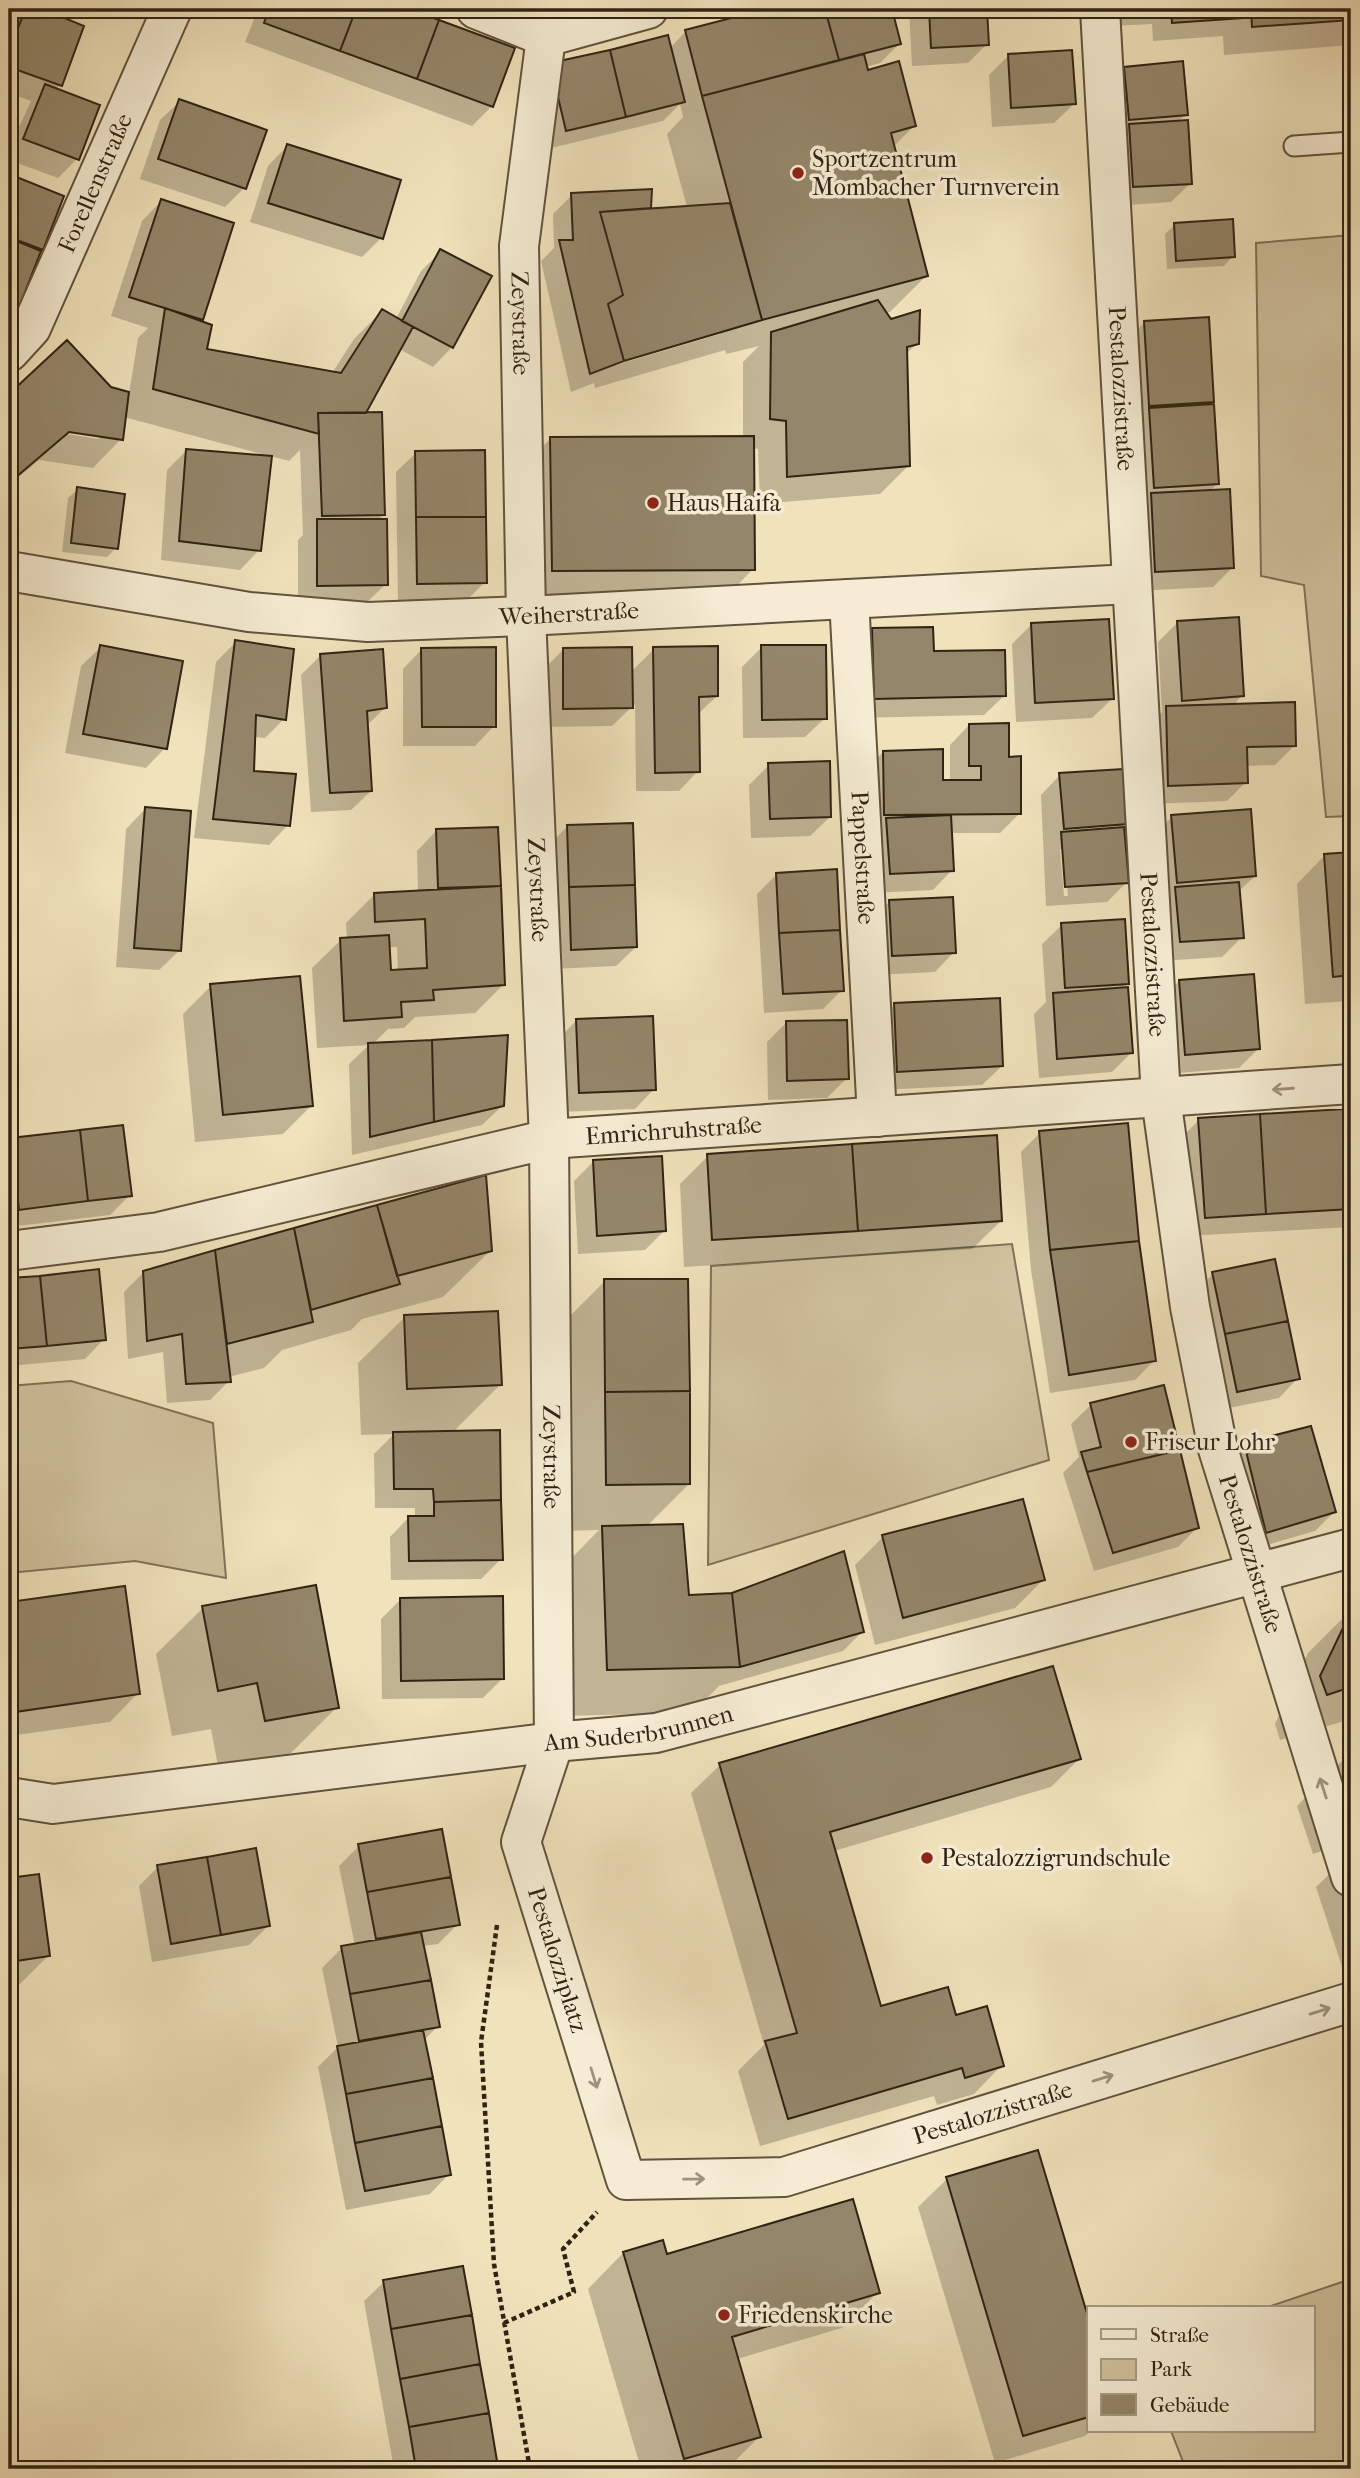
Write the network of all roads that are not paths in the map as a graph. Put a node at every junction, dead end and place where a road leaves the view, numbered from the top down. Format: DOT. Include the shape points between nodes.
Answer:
graph roads {
  1 [pos="172,9"];
  2 [pos="476,9"];
  3 [pos="649,9"];
  4 [pos="1100,9"];
  5 [pos="550,23"];
  6 [pos="1351,142"];
  7 [pos="1294,146"];
  8 [pos="9,352"];
  9 [pos="9,571"];
  10 [pos="1130,584"];
  11 [pos="849,599"];
  12 [pos="526,616"];
  13 [pos="1351,1084"];
  14 [pos="1161,1098"];
  15 [pos="877,1117"];
  16 [pos="549,1139"];
  17 [pos="9,1251"];
  18 [pos="1351,1548"];
  19 [pos="1255,1573"];
  20 [pos="554,1742"];
  21 [pos="9,1797"];
  22 [pos="1351,1877"];
  23 [pos="1351,2002"];
  24 [pos="626,2180"];
  1 -- 8 [label="street, Forellenstraße" via="31,328"];
  2 -- 5 [label="street"];
  3 -- 5 [label="street"];
  4 -- 10 [label="street, Pestalozzistraße"];
  5 -- 12 [label="street, Zeystraße" via="519,246"];
  6 -- 7 [label="lane"];
  9 -- 12 [label="street, Weiherstraße" via="249,612 368,622"];
  10 -- 11 [label="street, Weiherstraße"];
  10 -- 14 [label="street, Pestalozzistraße"];
  11 -- 12 [label="street, Weiherstraße"];
  11 -- 15 [label="street, Pappelstraße"];
  12 -- 16 [label="street, Zeystraße"];
  13 -- 14 [label="street, Emrichruhstraße, one-way"];
  14 -- 15 [label="street, Emrichruhstraße"];
  14 -- 19 [label="street, Pestalozzistraße" via="1190,1307 1216,1437"];
  15 -- 16 [label="street, Emrichruhstraße"];
  16 -- 17 [label="street, Emrichruhstraße" via="159,1232"];
  16 -- 20 [label="street, Zeystraße"];
  18 -- 19 [label="street, Am Suderbrunnen"];
  19 -- 20 [label="street, Am Suderbrunnen" via="656,1733"];
  22 -- 19 [label="street, Pestalozzistraße, one-way"];
  20 -- 21 [label="street, Am Suderbrunnen" via="53,1804"];
  20 -- 24 [label="street, Pestalozziplatz, one-way" via="521,1842"];
  24 -- 23 [label="street, Pestalozzistraße, one-way" via="784,2176"];
}
